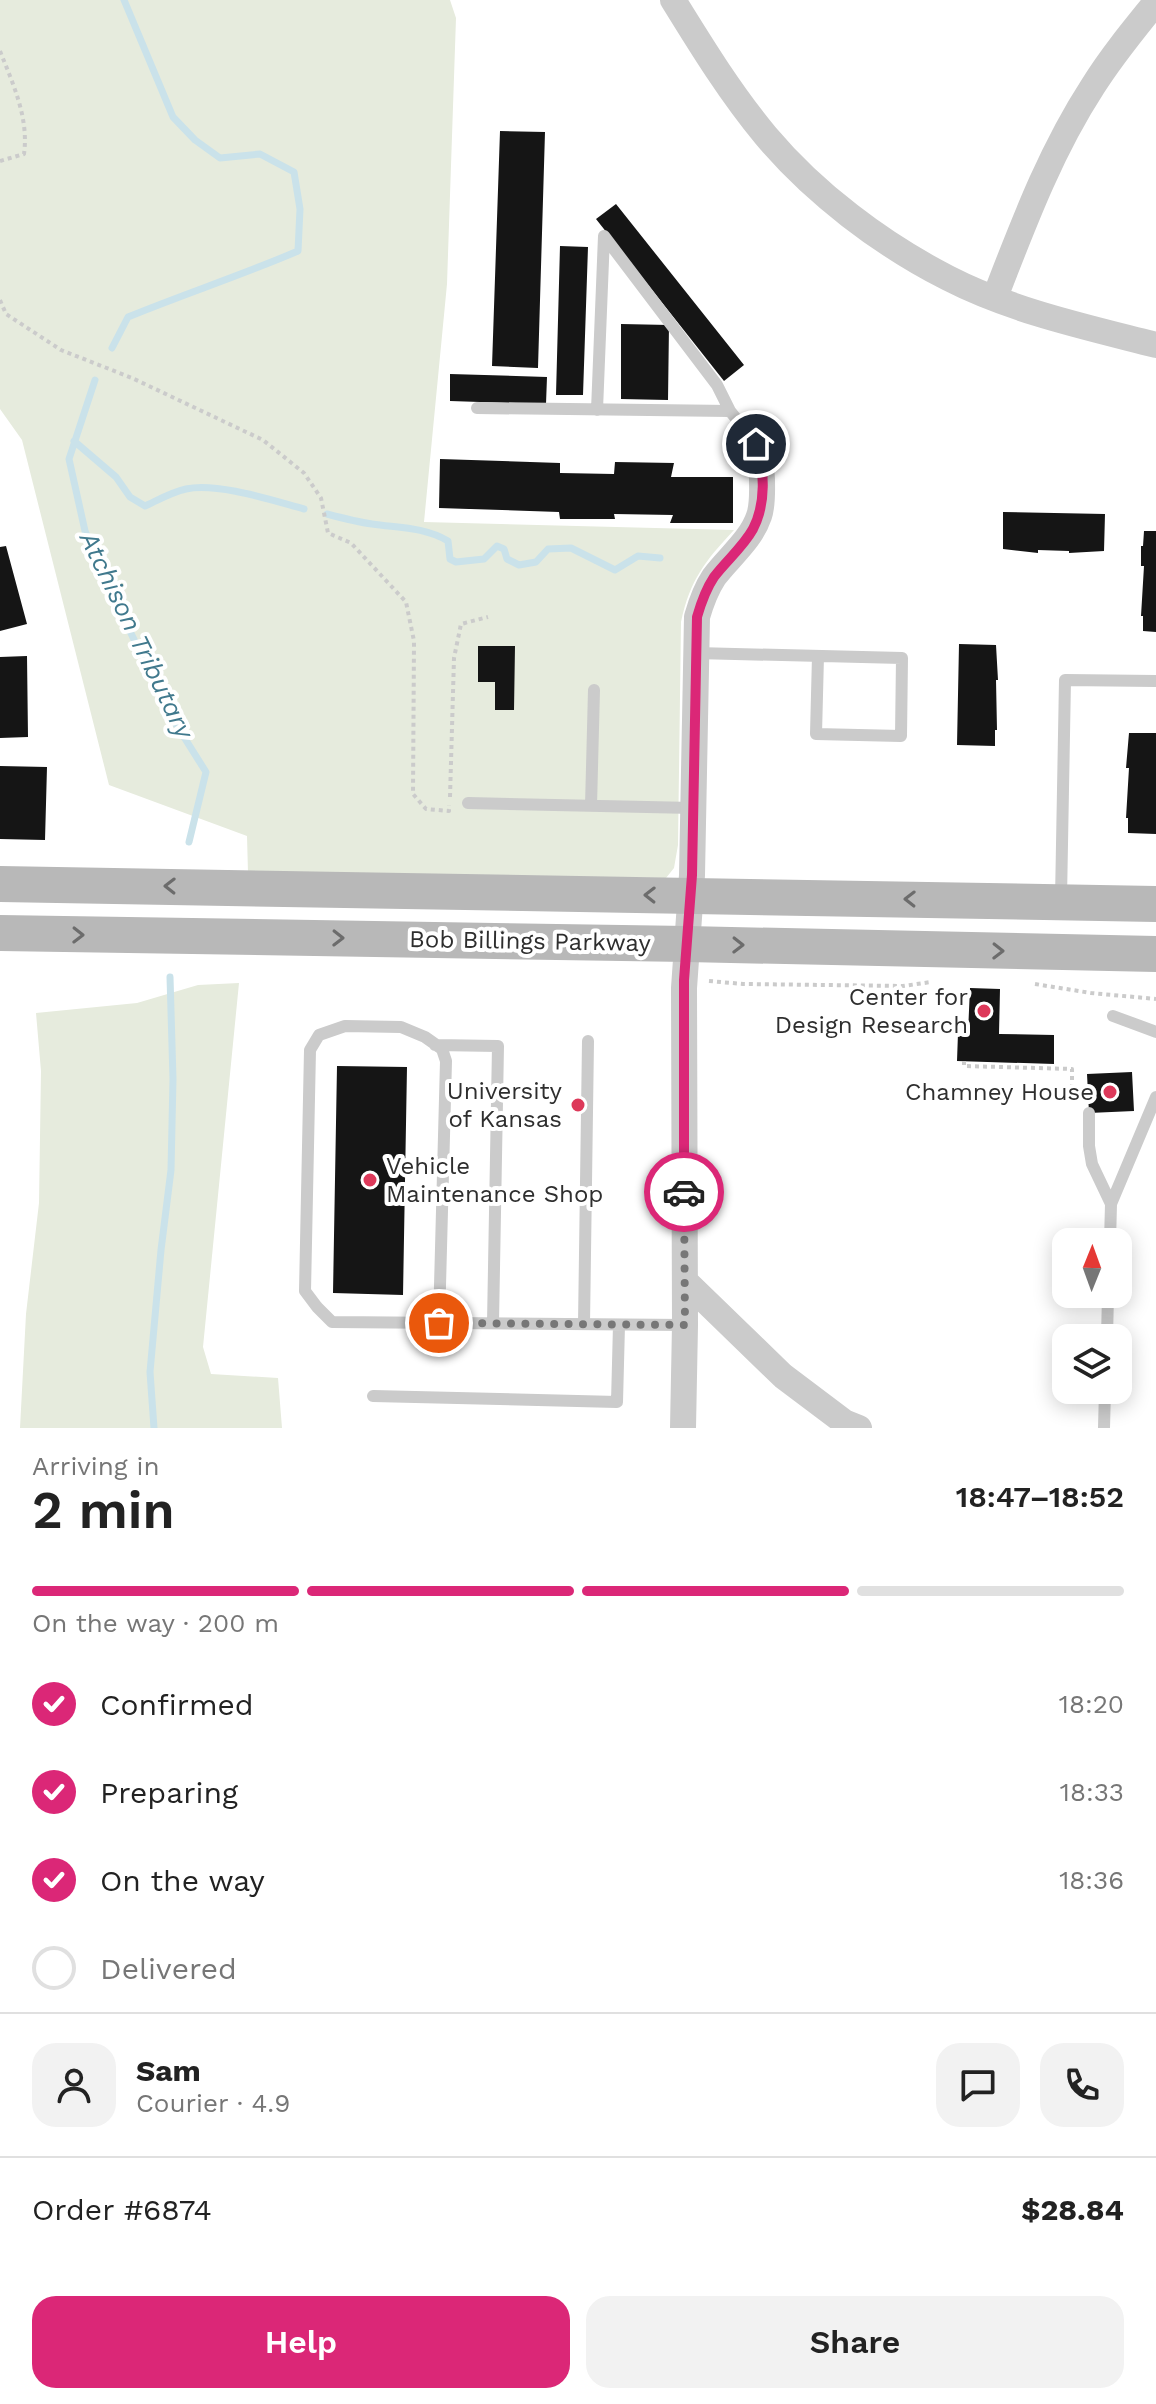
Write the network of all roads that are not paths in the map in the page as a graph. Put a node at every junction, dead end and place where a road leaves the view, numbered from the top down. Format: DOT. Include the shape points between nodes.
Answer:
graph roads {
  1 [pos="673,0"];
  2 [pos="1156,2"];
  3 [pos="995,297"];
  4 [pos="1156,345"];
  5 [pos="477,408"];
  6 [pos="597,410"];
  7 [pos="730,411"];
  8 [pos="747,432"];
  9 [pos="696,653"];
  10 [pos="818,656"];
  11 [pos="1156,681"];
  12 [pos="594,690"];
  13 [pos="468,803"];
  14 [pos="591,806"];
  15 [pos="693,808"];
  16 [pos="0,884"];
  17 [pos="690,895"];
  18 [pos="1061,902"];
  19 [pos="1156,904"];
  20 [pos="0,933"];
  21 [pos="687,944"];
  22 [pos="1156,954"];
  23 [pos="1113,1016"];
  24 [pos="1156,1032"];
  25 [pos="588,1041"];
  26 [pos="435,1045"];
  27 [pos="1156,1097"];
  28 [pos="1089,1113"];
  29 [pos="1111,1204"];
  30 [pos="1110,1228"];
  31 [pos="685,1281"];
  32 [pos="439,1323"];
  33 [pos="493,1323"];
  34 [pos="584,1324"];
  35 [pos="619,1325"];
  36 [pos="685,1325"];
  37 [pos="373,1396"];
  38 [pos="1105,1404"];
  39 [pos="683,1428"];
  40 [pos="859,1428"];
  41 [pos="1104,1428"];
  1 -- 3 [label="street" via="767,138 844,211 949,279"];
  2 -- 3 [label="street" via="1093,85 1060,143"];
  3 -- 4 [label="street"];
  5 -- 6 [label="lane"];
  6 -- 7 [label="lane"];
  6 -- 7 [label="lane" via="604,236 717,385"];
  7 -- 8 [label="lane"];
  8 -- 9 [label="street" via="761,459 760,515 702,601"];
  9 -- 10 [label="lane"];
  9 -- 15 [label="street"];
  10 -- 10 [label="lane" via="902,658 901,736 816,734"];
  11 -- 18 [label="lane" via="1065,680"];
  12 -- 14 [label="lane"];
  13 -- 14 [label="lane"];
  14 -- 15 [label="lane"];
  15 -- 17 [label="street"];
  17 -- 16 [label="main road, Bob Billings Parkway, one-way"];
  18 -- 17 [label="main road, Bob Billings Parkway, one-way"];
  17 -- 21 [label="street"];
  18 -- 19 [label="main road, Bob Billings Parkway"];
  20 -- 21 [label="main road, Bob Billings Parkway, one-way"];
  21 -- 22 [label="main road, Bob Billings Parkway, one-way"];
  21 -- 31 [label="street"];
  23 -- 24 [label="lane"];
  25 -- 34 [label="lane"];
  26 -- 32 [label="lane" via="446,1061"];
  26 -- 32 [label="lane" via="401,1027 345,1026 319,1035 310,1050 305,1291 332,1322"];
  26 -- 33 [label="lane" via="498,1046"];
  27 -- 29 [label="lane"];
  28 -- 29 [label="lane" via="1092,1164"];
  29 -- 30 [label="lane"];
  31 -- 36 [label="street"];
  31 -- 40 [label="street" via="783,1376"];
  32 -- 33 [label="lane"];
  33 -- 34 [label="lane"];
  34 -- 35 [label="lane"];
  35 -- 36 [label="lane"];
  35 -- 37 [label="lane" via="617,1402"];
  36 -- 39 [label="street"];
  38 -- 41 [label="lane"];
}
